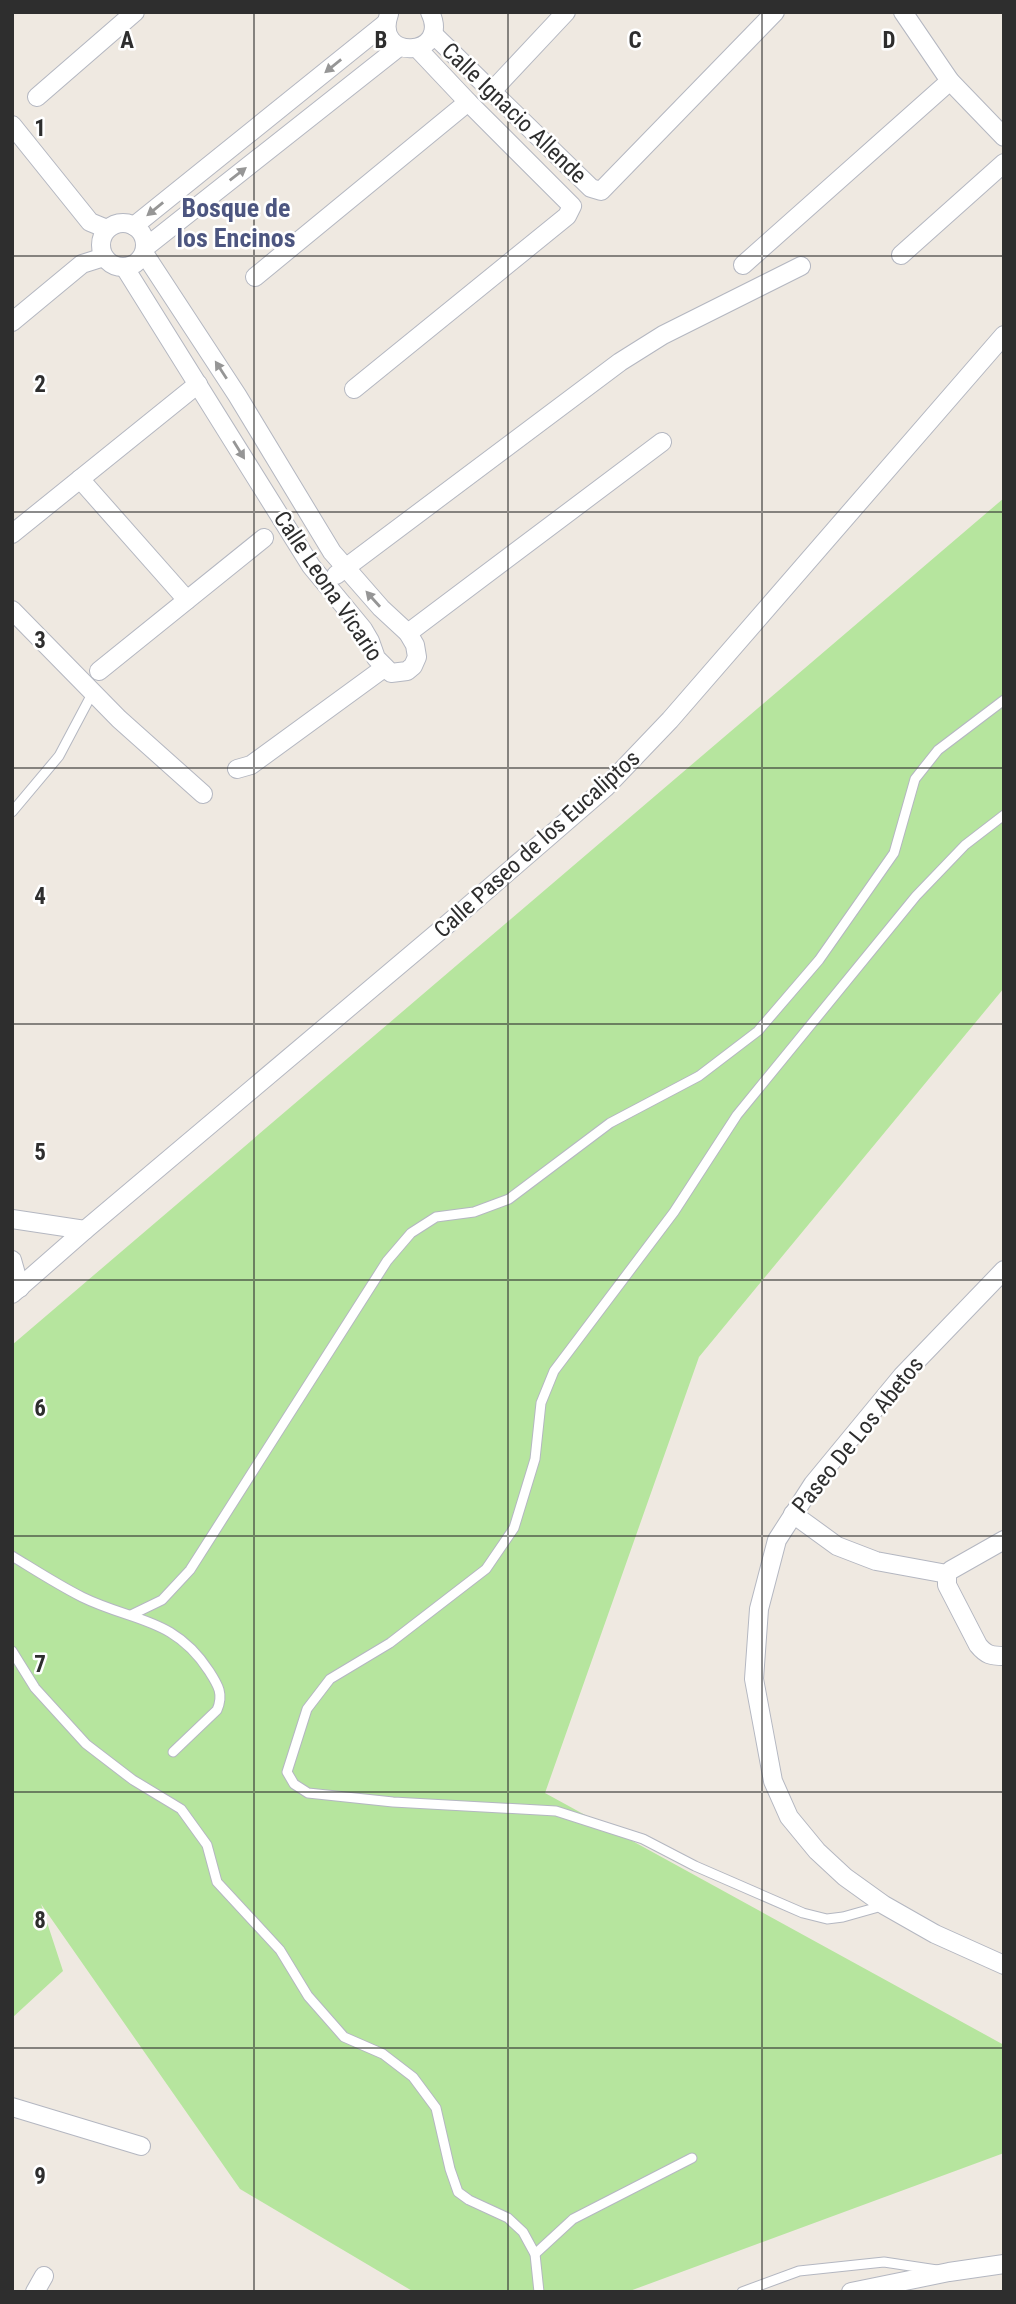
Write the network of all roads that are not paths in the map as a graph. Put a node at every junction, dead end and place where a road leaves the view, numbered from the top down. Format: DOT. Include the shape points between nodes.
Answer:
graph roads {
  1 [pos="135,12"];
  2 [pos="566,12"];
  3 [pos="775,12"];
  4 [pos="903,12"];
  5 [pos="388,18"];
  6 [pos="436,21"];
  7 [pos="399,47"];
  8 [pos="417,48"];
  9 [pos="950,81"];
  10 [pos="492,91"];
  11 [pos="37,97"];
  12 [pos="467,102"];
  13 [pos="12,125"];
  14 [pos="1004,137"];
  15 [pos="1004,163"];
  16 [pos="134,226"];
  17 [pos="107,229"];
  18 [pos="145,250"];
  19 [pos="901,255"];
  20 [pos="104,257"];
  21 [pos="743,265"];
  22 [pos="801,266"];
  23 [pos="125,268"];
  24 [pos="254,277"];
  25 [pos="12,322"];
  26 [pos="1004,335"];
  27 [pos="198,384"];
  28 [pos="354,389"];
  29 [pos="237,395"];
  30 [pos="214,408"];
  31 [pos="662,442"];
  32 [pos="80,479"];
  33 [pos="12,534"];
  34 [pos="264,538"];
  35 [pos="346,568"];
  36 [pos="325,583"];
  37 [pos="187,600"];
  38 [pos="12,610"];
  39 [pos="408,633"];
  40 [pos="384,668"];
  41 [pos="99,671"];
  42 [pos="93,692"];
  43 [pos="1004,699"];
  44 [pos="237,769"];
  45 [pos="203,794"];
  46 [pos="12,812"];
  47 [pos="1004,815"];
  48 [pos="12,1219"];
  49 [pos="85,1230"];
  50 [pos="12,1260"];
  51 [pos="1004,1270"];
  52 [pos="16,1291"];
  53 [pos="793,1514"];
  54 [pos="1004,1540"];
  55 [pos="12,1556"];
  56 [pos="947,1574"];
  57 [pos="131,1615"];
  58 [pos="12,1651"];
  59 [pos="1004,1656"];
  60 [pos="173,1752"];
  61 [pos="884,1905"];
  62 [pos="1004,1965"];
  63 [pos="12,2107"];
  64 [pos="141,2146"];
  65 [pos="692,2158"];
  66 [pos="535,2254"];
  67 [pos="1004,2264"];
  68 [pos="949,2272"];
  69 [pos="539,2292"];
  70 [pos="742,2292"];
  71 [pos="851,2292"];
  1 -- 11 [label="street"];
  2 -- 10 [label="street"];
  3 -- 10 [label="street, Calle Ignacio Allende" via="601,191"];
  4 -- 9 [label="street"];
  5 -- 7 [label="street" via="389,37"];
  5 -- 16 [label="street, one-way"];
  6 -- 8 [label="street" via="427,43"];
  6 -- 10 [label="street, Calle Ignacio Allende"];
  7 -- 8 [label="street"];
  18 -- 7 [label="street, one-way"];
  8 -- 12 [label="street, Calle Ignacio Allende"];
  9 -- 14 [label="street"];
  9 -- 21 [label="street"];
  12 -- 24 [label="street"];
  12 -- 28 [label="street, Calle Ignacio Allende" via="572,206 567,216"];
  13 -- 17 [label="street" via="90,222"];
  15 -- 19 [label="street"];
  16 -- 17 [label="street" via="125,223"];
  16 -- 18 [label="street" via="145,239"];
  17 -- 20 [label="street" via="101,243"];
  18 -- 23 [label="street"];
  29 -- 18 [label="street, Calle Leona Vicario, one-way"];
  20 -- 23 [label="street"];
  20 -- 25 [label="street" via="82,264"];
  22 -- 35 [label="street" via="663,335 620,362"];
  23 -- 27 [label="street, Calle Leona Vicario"];
  26 -- 49 [label="street, Calle Paseo de los Eucaliptos" via="670,720 605,788"];
  27 -- 30 [label="street, Calle Leona Vicario"];
  27 -- 32 [label="street"];
  29 -- 30 [label="street"];
  29 -- 35 [label="street, Calle Leona Vicario"];
  30 -- 36 [label="street, Calle Leona Vicario, one-way"];
  31 -- 39 [label="street"];
  32 -- 33 [label="street"];
  32 -- 37 [label="street"];
  34 -- 37 [label="street"];
  35 -- 36 [label="street"];
  39 -- 35 [label="street, Calle Leona Vicario, one-way"];
  36 -- 40 [label="street, Calle Leona Vicario" via="363,629"];
  37 -- 41 [label="street"];
  38 -- 42 [label="street"];
  39 -- 40 [label="street, Calle Leona Vicario" via="417,657 413,666 398,674"];
  40 -- 44 [label="street" via="251,765"];
  42 -- 45 [label="street"];
  42 -- 46 [label="lane" via="59,757"];
  43 -- 57 [label="lane" via="938,750 915,779 894,853 819,960 758,1031 699,1076 610,1123 509,1199 474,1212 436,1217 411,1233 387,1261 190,1570 162,1600"];
  47 -- 61 [label="lane" via="965,845 916,896 737,1115 674,1212 554,1371 541,1403 535,1459 514,1528 486,1569 390,1643 330,1679 307,1709 287,1772 294,1784 308,1793 556,1811 643,1839 803,1913 827,1919"];
  48 -- 49 [label="street"];
  49 -- 52 [label="street, Calle Paseo de los Eucaliptos"];
  50 -- 52 [label="street"];
  51 -- 53 [label="street, Paseo De Los Abetos" via="902,1376"];
  53 -- 56 [label="street" via="837,1546 876,1561"];
  53 -- 61 [label="street, Paseo De Los Abetos" via="777,1540 759,1609 754,1679 773,1781 789,1817 817,1851"];
  54 -- 56 [label="street"];
  55 -- 57 [label="lane" via="83,1598"];
  56 -- 59 [label="street" via="947,1585 978,1645 990,1656"];
  57 -- 60 [label="lane" via="163,1627 186,1643 202,1660 221,1694 217,1710"];
  58 -- 66 [label="lane" via="36,1688 86,1744 181,1809 207,1845 217,1882 281,1950 308,1996 344,2037 383,2054 413,2077 436,2108 458,2192 508,2218 523,2232"];
  61 -- 62 [label="street, Paseo De Los Abetos"];
  63 -- 64 [label="street"];
  65 -- 66 [label="lane" via="573,2219"];
  66 -- 69 [label="lane"];
  67 -- 68 [label="street"];
  68 -- 70 [label="lane" via="884,2262 799,2271"];
  68 -- 71 [label="street"];
}
